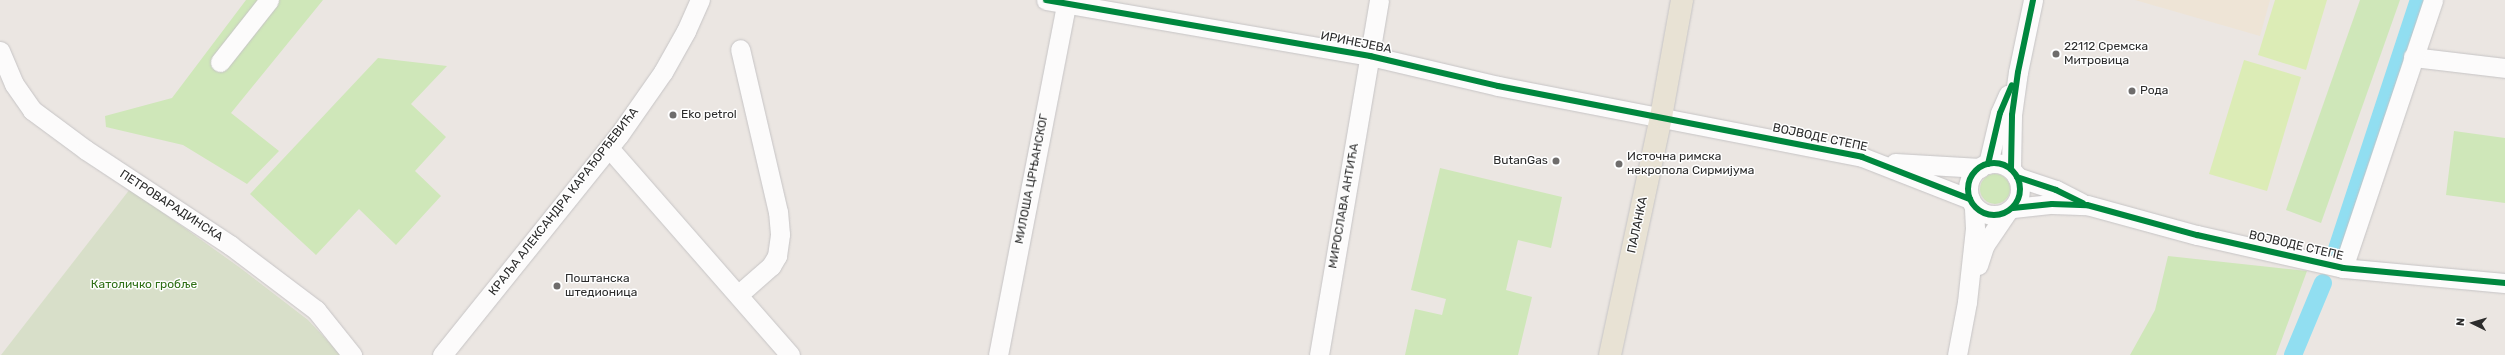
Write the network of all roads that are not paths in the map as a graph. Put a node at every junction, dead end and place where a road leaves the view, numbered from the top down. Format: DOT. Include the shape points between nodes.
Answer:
graph roads {
  1 [pos="269,0"];
  2 [pos="700,0"];
  3 [pos="1046,0"];
  4 [pos="1379,0"];
  5 [pos="1682,0"];
  6 [pos="2033,0"];
  7 [pos="2433,0"];
  8 [pos="1066,1"];
  9 [pos="740,50"];
  10 [pos="0,51"];
  11 [pos="1370,56"];
  12 [pos="2413,58"];
  13 [pos="220,62"];
  14 [pos="2505,68"];
  15 [pos="2018,72"];
  16 [pos="1661,117"];
  17 [pos="609,148"];
  18 [pos="1880,162"];
  19 [pos="1984,166"];
  20 [pos="2014,173"];
  21 [pos="1972,202"];
  22 [pos="2087,205"];
  23 [pos="2009,210"];
  24 [pos="2343,268"];
  25 [pos="2505,283"];
  26 [pos="739,294"];
  27 [pos="1967,302"];
  28 [pos="352,355"];
  29 [pos="442,355"];
  30 [pos="790,355"];
  31 [pos="998,355"];
  32 [pos="1319,355"];
  33 [pos="1610,355"];
  34 [pos="1957,355"];
  1 -- 13 [label="street"];
  2 -- 17 [label="street, КРАЉА АЛЕКСАНДРА КАРАЂОРЂЕВИЋА" via="663,72"];
  3 -- 8 [label="street, ИРИНЕЈЕВА"];
  4 -- 11 [label="street, МИРОСЛАВА АНТИЋА"];
  5 -- 16 [label="main road, ПАЛАНКА"];
  6 -- 15 [label="street"];
  7 -- 12 [label="street, ВОЈВОДЕ СТЕПЕ"];
  8 -- 11 [label="street, ИРИНЕЈЕВА"];
  8 -- 31 [label="street, МИЛОША ЦРЊАНСКОГ"];
  9 -- 26 [label="street" via="778,212 780,234 776,256 771,266"];
  10 -- 28 [label="street, ПЕТРОВАРАДИНСКА" via="14,84 32,110 86,150 230,245 310,305"];
  11 -- 16 [label="street, ИРИНЕЈЕВА" via="1498,86"];
  11 -- 32 [label="street, МИРОСЛАВА АНТИЋА"];
  12 -- 14 [label="street"];
  12 -- 24 [label="street, ВОЈВОДЕ СТЕПЕ"];
  15 -- 19 [label="street" via="2000,113"];
  15 -- 20 [label="street" via="2012,115"];
  16 -- 18 [label="street, ВОЈВОДЕ СТЕПЕ"];
  16 -- 33 [label="main road, ПАЛАНКА"];
  17 -- 26 [label="street"];
  17 -- 29 [label="street, КРАЉА АЛЕКСАНДРА КАРАЂОРЂЕВИЋА"];
  18 -- 19 [label="street, ВОЈВОДЕ СТЕПЕ"];
  18 -- 21 [label="street, ВОЈВОДЕ СТЕПЕ"];
  19 -- 20 [label="street" via="2000,164"];
  19 -- 21 [label="street" via="1970,178"];
  20 -- 22 [label="street, ВОЈВОДЕ СТЕПЕ"];
  20 -- 23 [label="street" via="2020,193"];
  21 -- 23 [label="street" via="1989,215"];
  21 -- 27 [label="street" via="1975,228"];
  22 -- 23 [label="street, ВОЈВОДЕ СТЕПЕ" via="2052,204"];
  22 -- 24 [label="street, ВОЈВОДЕ СТЕПЕ" via="2198,235"];
  23 -- 27 [label="street" via="1984,246"];
  24 -- 25 [label="street, ВОЈВОДЕ СТЕПЕ"];
  26 -- 30 [label="street"];
  27 -- 34 [label="street"];
}
